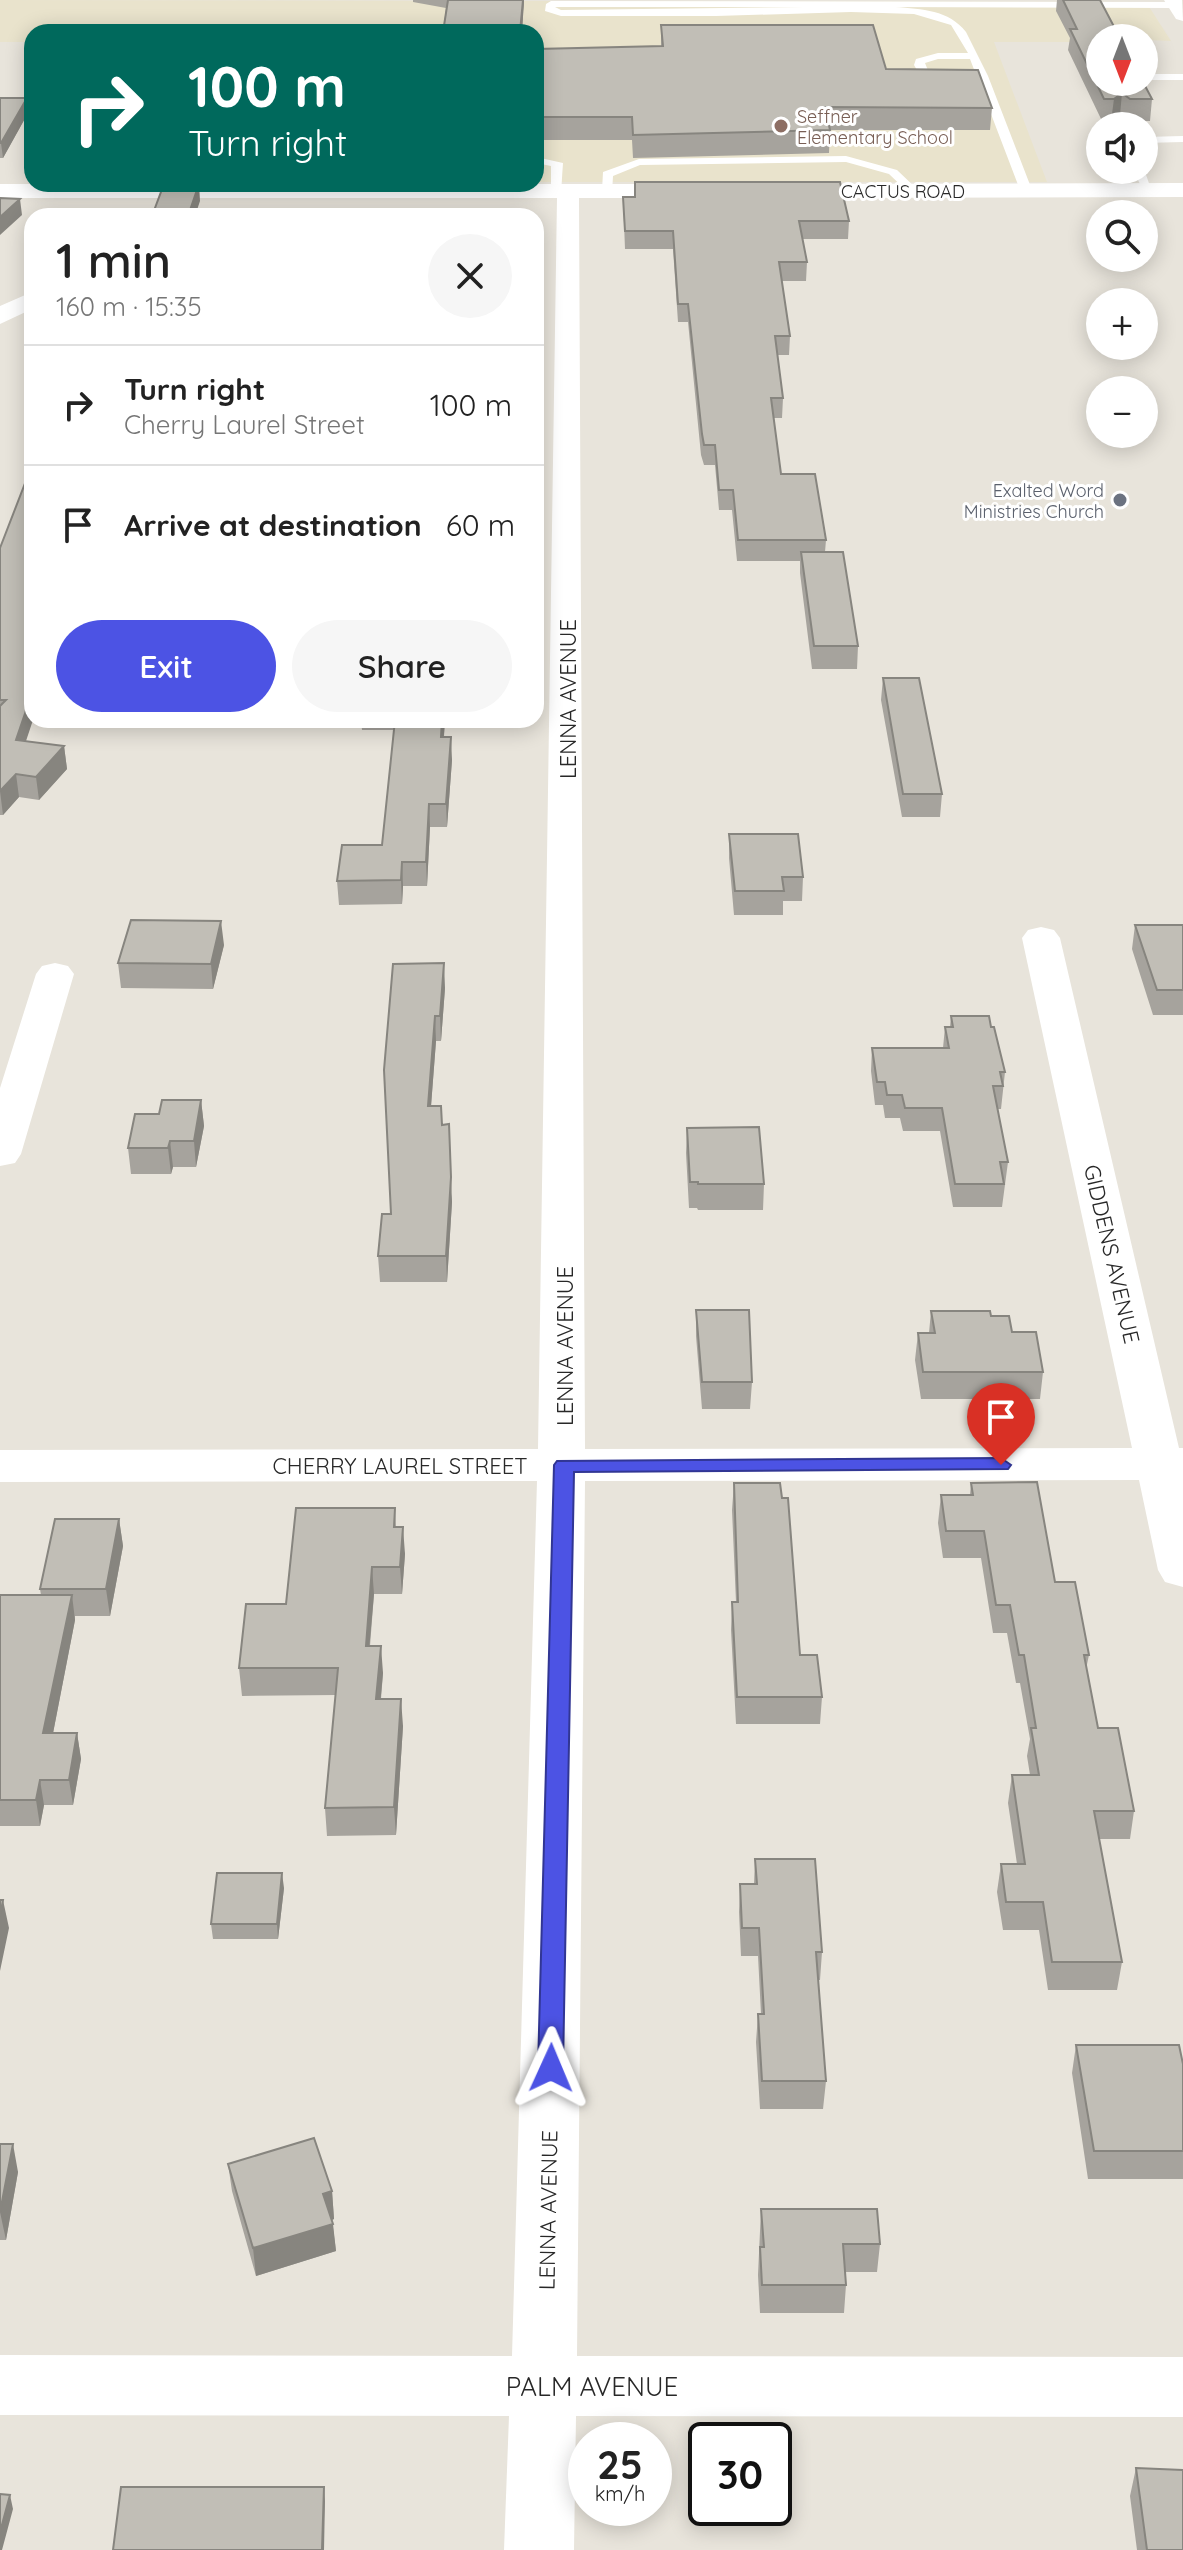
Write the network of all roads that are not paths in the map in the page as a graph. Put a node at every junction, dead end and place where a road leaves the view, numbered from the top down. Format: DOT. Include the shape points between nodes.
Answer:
graph roads {
  1 [pos="1178,7"];
  2 [pos="974,56"];
  3 [pos="1158,77"];
  4 [pos="1183,77"];
  5 [pos="957,81"];
  6 [pos="971,82"];
  7 [pos="984,82"];
  8 [pos="1183,139"];
  9 [pos="1158,140"];
  10 [pos="544,161"];
  11 [pos="1096,184"];
  12 [pos="1158,184"];
  13 [pos="1026,190"];
  14 [pos="1183,190"];
  15 [pos="0,191"];
  16 [pos="24,191"];
  17 [pos="544,191"];
  18 [pos="577,191"];
  19 [pos="715,191"];
  20 [pos="761,191"];
  21 [pos="913,191"];
  22 [pos="24,303"];
  23 [pos="0,316"];
  24 [pos="1041,938"];
  25 [pos="55,974"];
  26 [pos="0,1154"];
  27 [pos="1171,1464"];
  28 [pos="564,1465"];
  29 [pos="0,1466"];
  30 [pos="1183,1570"];
  31 [pos="0,2385"];
  32 [pos="544,2386"];
  33 [pos="1183,2387"];
  34 [pos="539,2550"];
  1 -- 2 [label="lane" via="563,3 551,4 550,11 897,10 953,21"];
  2 -- 5 [label="lane" via="920,61 925,75"];
  2 -- 7 [label="lane"];
  3 -- 4 [label="lane"];
  6 -- 7 [label="lane"];
  7 -- 13 [label="lane"];
  8 -- 9 [label="lane"];
  10 -- 18 [label="lane" via="557,163"];
  11 -- 13 [label="street, CACTUS ROAD"];
  12 -- 14 [label="street, CACTUS ROAD"];
  13 -- 21 [label="street, CACTUS ROAD"];
  15 -- 16 [label="street"];
  17 -- 18 [label="street"];
  18 -- 19 [label="street"];
  18 -- 21 [label="lane" via="639,162 846,159 868,162 907,180"];
  18 -- 28 [label="street, LENNA AVENUE"];
  20 -- 21 [label="street, CACTUS ROAD"];
  22 -- 23 [label="street"];
  24 -- 27 [label="street, GIDDENS AVENUE"];
  25 -- 26 [label="street"];
  27 -- 28 [label="street, CHERRY LAUREL STREET"];
  27 -- 30 [label="street, GIDDENS AVENUE"];
  28 -- 29 [label="street, CHERRY LAUREL STREET"];
  28 -- 32 [label="street, LENNA AVENUE"];
  31 -- 32 [label="street, PALM AVENUE"];
  32 -- 33 [label="street, PALM AVENUE"];
  32 -- 34 [label="street, LENNA AVENUE"];
}
